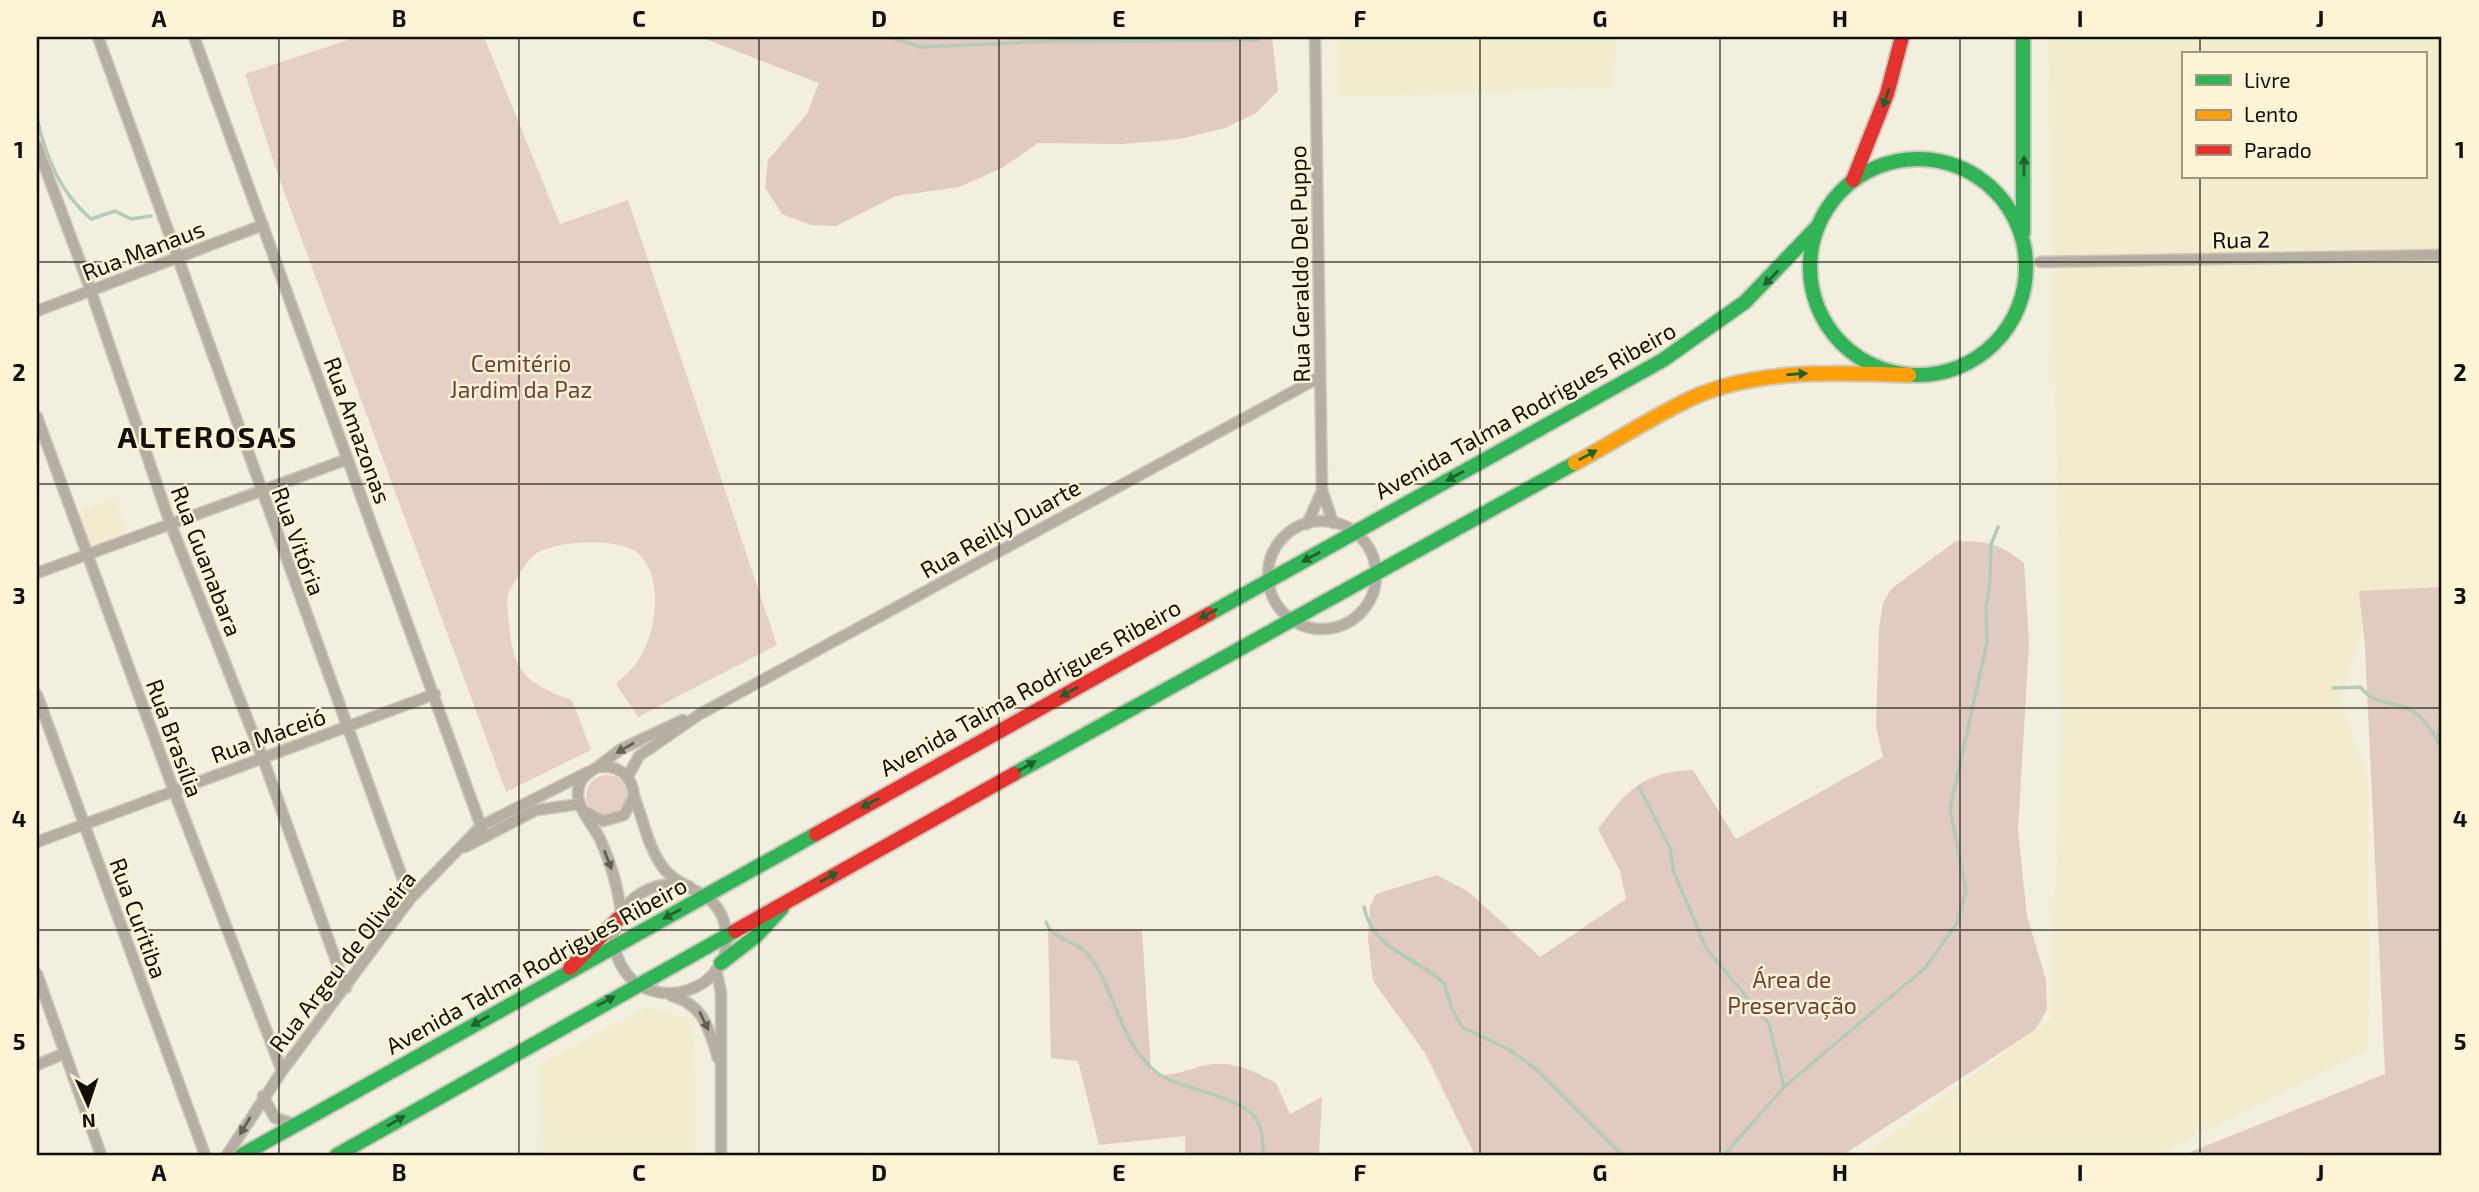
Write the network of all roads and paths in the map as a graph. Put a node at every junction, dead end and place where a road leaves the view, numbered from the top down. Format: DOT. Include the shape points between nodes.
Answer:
graph roads {
  1 [pos="97,37"];
  2 [pos="194,37"];
  3 [pos="1315,37"];
  4 [pos="1902,37"];
  5 [pos="2023,37"];
  6 [pos="37,146"];
  7 [pos="1853,180"];
  8 [pos="263,225"];
  9 [pos="1817,227"];
  10 [pos="2023,234"];
  11 [pos="2442,255"];
  12 [pos="175,259"];
  13 [pos="2039,262"];
  14 [pos="91,290"];
  15 [pos="37,311"];
  16 [pos="1909,374"];
  17 [pos="1320,377"];
  18 [pos="37,417"];
  19 [pos="348,459"];
  20 [pos="260,491"];
  21 [pos="1322,491"];
  22 [pos="170,523"];
  23 [pos="1334,523"];
  24 [pos="1307,524"];
  25 [pos="1354,532"];
  26 [pos="88,554"];
  27 [pos="1376,572"];
  28 [pos="37,573"];
  29 [pos="1268,581"];
  30 [pos="1290,619"];
  31 [pos="435,694"];
  32 [pos="37,695"];
  33 [pos="700,714"];
  34 [pos="347,726"];
  35 [pos="262,756"];
  36 [pos="593,769"];
  37 [pos="628,776"];
  38 [pos="174,791"];
  39 [pos="634,796"];
  40 [pos="582,808"];
  41 [pos="84,825"];
  42 [pos="483,832"];
  43 [pos="37,842"];
  44 [pos="455,852"];
  45 [pos="689,886"];
  46 [pos="706,895"];
  47 [pos="792,897"];
  48 [pos="410,900"];
  49 [pos="619,916"];
  50 [pos="727,934"];
  51 [pos="615,945"];
  52 [pos="718,967"];
  53 [pos="566,973"];
  54 [pos="37,974"];
  55 [pos="638,984"];
  56 [pos="346,988"];
  57 [pos="665,994"];
  58 [pos="65,1053"];
  59 [pos="37,1065"];
  60 [pos="721,1068"];
  61 [pos="282,1071"];
  62 [pos="263,1096"];
  63 [pos="299,1125"];
  64 [pos="101,1155"];
  65 [pos="205,1155"];
  66 [pos="227,1155"];
  67 [pos="242,1155"];
  68 [pos="337,1155"];
  69 [pos="721,1155"];
  1 -- 12 [label="street, Rua Vitória"];
  2 -- 8 [label="street, Rua Amazonas"];
  3 -- 17 [label="street, Rua Geraldo Del Puppo"];
  4 -- 7 [label="main road, one-way" via="1888,94"];
  10 -- 5 [label="main road, one-way"];
  6 -- 14 [label="street, Rua Guanabara"];
  7 -- 9 [label="main road" via="1826,209"];
  7 -- 10 [label="main road" via="1891,162 1932,159 1971,172 2003,198"];
  8 -- 12 [label="street, Rua Manaus"];
  8 -- 19 [label="street, Rua Amazonas"];
  9 -- 16 [label="main road" via="1810,251 1810,276 1826,324 1861,359 1884,370"];
  9 -- 25 [label="main road, Avenida Talma Rodrigues Ribeiro, one-way" via="1745,302 1686,346"];
  10 -- 16 [label="main road" via="2028,262 2025,290 2003,335 1964,365 1937,373"];
  11 -- 13 [label="street, Rua 2"];
  12 -- 14 [label="street, Rua Manaus"];
  12 -- 20 [label="street, Rua Vitória"];
  14 -- 15 [label="street, Rua Manaus"];
  14 -- 22 [label="street, Rua Guanabara"];
  27 -- 16 [label="main road, one-way" via="1671,409 1719,388 1803,373"];
  17 -- 21 [label="street, Rua Geraldo Del Puppo"];
  17 -- 33 [label="street, Rua Reilly Duarte"];
  18 -- 26 [label="street, Rua Brasília"];
  19 -- 20 [label="street"];
  19 -- 31 [label="street, Rua Amazonas"];
  20 -- 22 [label="street"];
  20 -- 34 [label="street, Rua Vitória"];
  21 -- 23 [label="street, Rua Geraldo Del Puppo"];
  21 -- 24 [label="street, Rua Geraldo Del Puppo"];
  22 -- 26 [label="street"];
  22 -- 35 [label="street, Rua Guanabara"];
  23 -- 24 [label="street"];
  23 -- 25 [label="street"];
  24 -- 29 [label="street" via="1285,536 1275,549"];
  25 -- 27 [label="street" via="1369,550"];
  25 -- 29 [label="main road, Avenida Talma Rodrigues Ribeiro, one-way"];
  26 -- 28 [label="street"];
  26 -- 38 [label="street, Rua Brasília"];
  27 -- 30 [label="main road"];
  27 -- 30 [label="street" via="1371,598 1346,624 1319,629"];
  29 -- 30 [label="street" via="1275,602"];
  29 -- 46 [label="main road, Avenida Talma Rodrigues Ribeiro, one-way"];
  47 -- 30 [label="main road, one-way"];
  31 -- 34 [label="street, Rua Maceió"];
  31 -- 42 [label="street, Rua Amazonas"];
  32 -- 41 [label="street, Rua Curitiba"];
  33 -- 36 [label="street, Rua Reilly Duarte, one-way" via="621,749"];
  33 -- 37 [label="street, Rua Reilly Duarte" via="639,756"];
  34 -- 35 [label="street, Rua Maceió"];
  34 -- 48 [label="street, Rua Vitória"];
  35 -- 38 [label="street, Rua Maceió"];
  35 -- 56 [label="street, Rua Guanabara"];
  36 -- 37 [label="street" via="619,769"];
  36 -- 40 [label="street" via="580,781"];
  36 -- 42 [label="street, Rua Reilly Duarte"];
  37 -- 39 [label="street"];
  38 -- 41 [label="street, Rua Maceió"];
  38 -- 61 [label="street, Rua Brasília"];
  39 -- 40 [label="street" via="631,807 614,821 592,818"];
  39 -- 45 [label="street" via="664,869"];
  40 -- 42 [label="street, Rua Reilly Duarte" via="536,810"];
  40 -- 49 [label="street, one-way" via="611,867"];
  41 -- 43 [label="street, Rua Maceió"];
  41 -- 65 [label="street, Rua Curitiba"];
  42 -- 44 [label="street, Rua Reilly Duarte"];
  44 -- 48 [label="street, Rua Argeu de Oliveira"];
  45 -- 46 [label="street"];
  45 -- 49 [label="street" via="650,887 630,900"];
  46 -- 50 [label="street" via="722,915"];
  46 -- 51 [label="main road, Avenida Talma Rodrigues Ribeiro, one-way"];
  47 -- 50 [label="main road"];
  47 -- 52 [label="main road"];
  48 -- 56 [label="street, Rua Argeu de Oliveira"];
  49 -- 51 [label="street"];
  49 -- 53 [label="main road"];
  50 -- 52 [label="street"];
  50 -- 55 [label="main road"];
  51 -- 53 [label="main road, Avenida Talma Rodrigues Ribeiro"];
  51 -- 55 [label="street" via="621,964"];
  52 -- 57 [label="street" via="698,987"];
  52 -- 60 [label="street"];
  53 -- 63 [label="main road, Avenida Talma Rodrigues Ribeiro, one-way"];
  54 -- 58 [label="street"];
  55 -- 57 [label="street"];
  68 -- 55 [label="main road, one-way"];
  56 -- 61 [label="street, Rua Argeu de Oliveira"];
  57 -- 60 [label="street, one-way" via="685,1000 703,1014"];
  58 -- 59 [label="street"];
  58 -- 64 [label="street"];
  60 -- 69 [label="street"];
  61 -- 62 [label="street, Rua Argeu de Oliveira"];
  62 -- 63 [label="street" via="275,1118"];
  62 -- 66 [label="street, Rua Argeu de Oliveira, one-way"];
  63 -- 67 [label="main road, Avenida Talma Rodrigues Ribeiro"];
}
